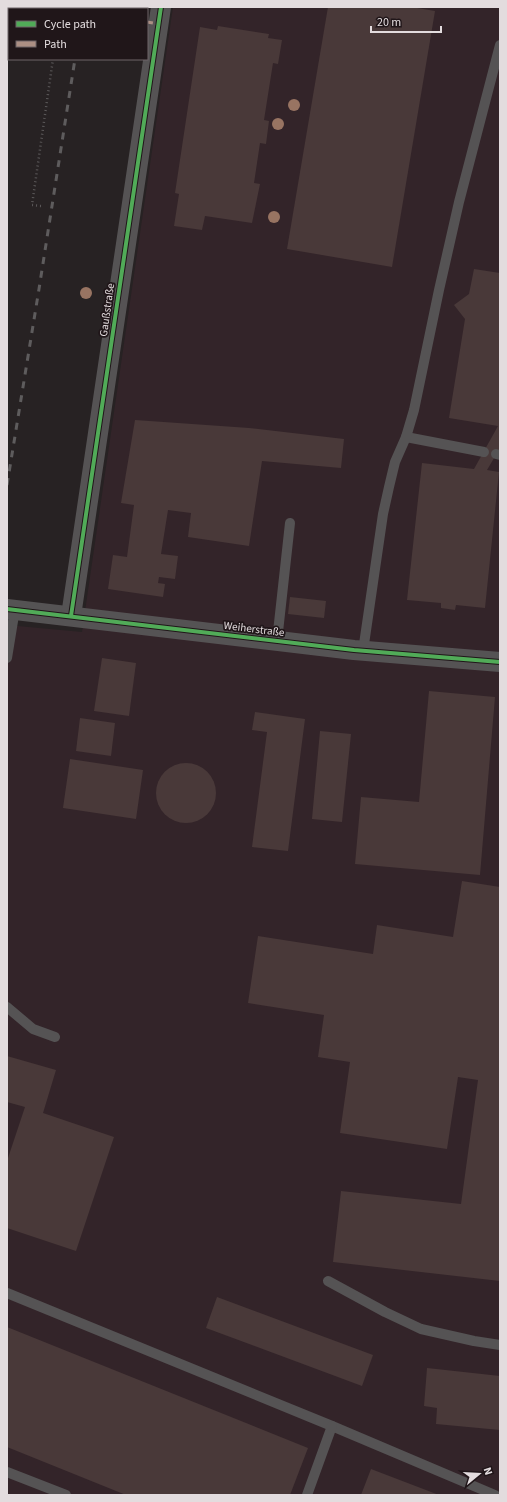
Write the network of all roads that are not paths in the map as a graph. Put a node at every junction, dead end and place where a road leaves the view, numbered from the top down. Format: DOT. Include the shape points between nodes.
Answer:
graph roads {
  1 [pos="160,7"];
  2 [pos="500,46"];
  3 [pos="406,437"];
  4 [pos="484,452"];
  5 [pos="290,523"];
  6 [pos="11,609"];
  7 [pos="71,616"];
  8 [pos="278,641"];
  9 [pos="363,651"];
  10 [pos="7,658"];
  11 [pos="500,662"];
  12 [pos="7,1007"];
  13 [pos="55,1037"];
  14 [pos="328,1282"];
  15 [pos="7,1293"];
  16 [pos="500,1345"];
  17 [pos="332,1426"];
  18 [pos="7,1472"];
  19 [pos="66,1495"];
  20 [pos="307,1495"];
  21 [pos="494,1495"];
  1 -- 7 [label="street, Gaußstraße"];
  2 -- 3 [label="lane" via="459,202"];
  3 -- 4 [label="lane"];
  3 -- 9 [label="lane" via="395,462 386,500"];
  5 -- 8 [label="lane"];
  6 -- 7 [label="street, Weiherstraße"];
  6 -- 10 [label="lane"];
  7 -- 8 [label="street, Weiherstraße"];
  8 -- 9 [label="street, Weiherstraße"];
  9 -- 11 [label="street, Weiherstraße"];
  12 -- 13 [label="lane" via="33,1029"];
  14 -- 16 [label="lane" via="421,1328"];
  15 -- 17 [label="lane"];
  17 -- 20 [label="lane"];
  17 -- 21 [label="lane"];
  18 -- 19 [label="lane"];
}
